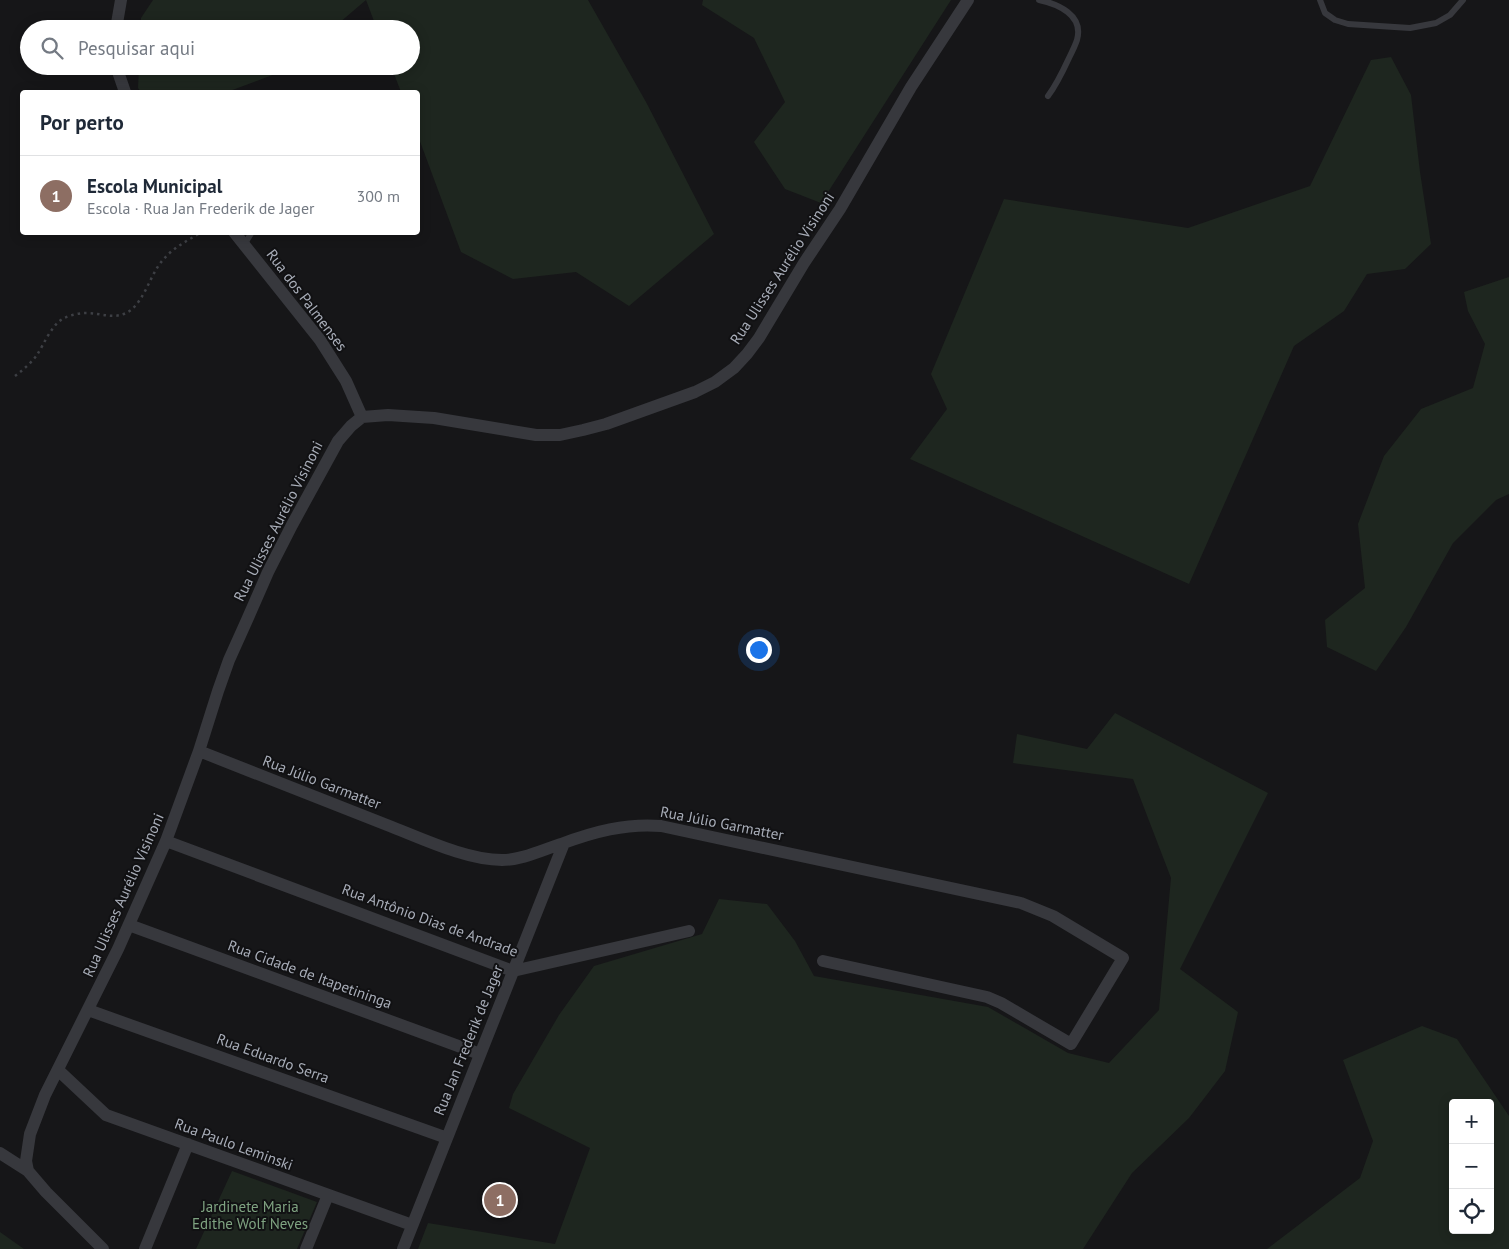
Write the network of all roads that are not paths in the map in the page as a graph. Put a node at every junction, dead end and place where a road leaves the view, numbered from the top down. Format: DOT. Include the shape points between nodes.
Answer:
graph roads {
  1 [pos="121,0"];
  2 [pos="968,0"];
  3 [pos="1039,0"];
  4 [pos="1320,0"];
  5 [pos="1463,0"];
  6 [pos="118,20"];
  7 [pos="119,75"];
  8 [pos="124,90"];
  9 [pos="1048,96"];
  10 [pos="236,235"];
  11 [pos="250,235"];
  12 [pos="244,245"];
  13 [pos="362,417"];
  14 [pos="199,751"];
  15 [pos="166,841"];
  16 [pos="564,843"];
  17 [pos="129,925"];
  18 [pos="689,931"];
  19 [pos="823,961"];
  20 [pos="513,971"];
  21 [pos="88,1010"];
  22 [pos="480,1054"];
  23 [pos="58,1070"];
  24 [pos="447,1138"];
  25 [pos="188,1144"];
  26 [pos="0,1153"];
  27 [pos="28,1171"];
  28 [pos="328,1195"];
  29 [pos="412,1226"];
  30 [pos="103,1249"];
  31 [pos="145,1249"];
  32 [pos="306,1249"];
  33 [pos="403,1249"];
  1 -- 6 [label="street"];
  2 -- 13 [label="street, Rua Ulisses Aurélio Visinoni" via="916,78 840,209 759,338 734,368 715,382 606,424 560,435 536,435 434,418"];
  3 -- 9 [label="lane" via="1063,8 1072,16 1078,31 1062,73"];
  4 -- 5 [label="lane" via="1324,13 1335,20 1348,24 1410,28 1436,23"];
  7 -- 8 [label="street"];
  10 -- 12 [label="street, Rua dos Palmenses"];
  11 -- 12 [label="lane"];
  12 -- 13 [label="street, Rua dos Palmenses" via="320,340 346,381"];
  13 -- 14 [label="street, Rua Ulisses Aurélio Visinoni" via="333,449 268,572 229,660"];
  14 -- 15 [label="street, Rua Ulisses Aurélio Visinoni"];
  14 -- 16 [label="street, Rua Júlio Garmatter" via="429,841 481,858 504,860 524,857"];
  15 -- 17 [label="street, Rua Ulisses Aurélio Visinoni"];
  15 -- 20 [label="street, Rua Antônio Dias de Andrade"];
  16 -- 19 [label="street, Rua Júlio Garmatter" via="617,827 642,824 670,828 1021,903 1054,916 1123,958 1071,1044 988,997"];
  16 -- 20 [label="street, Rua Jan Frederik de Jager"];
  17 -- 21 [label="street, Rua Ulisses Aurélio Visinoni"];
  17 -- 22 [label="street, Rua Cidade de Itapetininga"];
  18 -- 20 [label="street, Rua Antônio Dias de Andrade"];
  20 -- 22 [label="street, Rua Jan Frederik de Jager"];
  21 -- 23 [label="street, Rua Ulisses Aurélio Visinoni"];
  21 -- 24 [label="street, Rua Eduardo Serra"];
  22 -- 24 [label="street, Rua Jan Frederik de Jager"];
  23 -- 25 [label="street, Rua Paulo Leminski" via="106,1115"];
  23 -- 27 [label="street, Rua Ulisses Aurélio Visinoni" via="30,1134 26,1161"];
  24 -- 29 [label="street, Rua Jan Frederik de Jager"];
  25 -- 28 [label="street, Rua Paulo Leminski"];
  25 -- 31 [label="street"];
  26 -- 27 [label="street"];
  27 -- 30 [label="street"];
  28 -- 29 [label="street, Rua Paulo Leminski"];
  28 -- 32 [label="street"];
  29 -- 33 [label="street, Rua Jan Frederik de Jager"];
}
